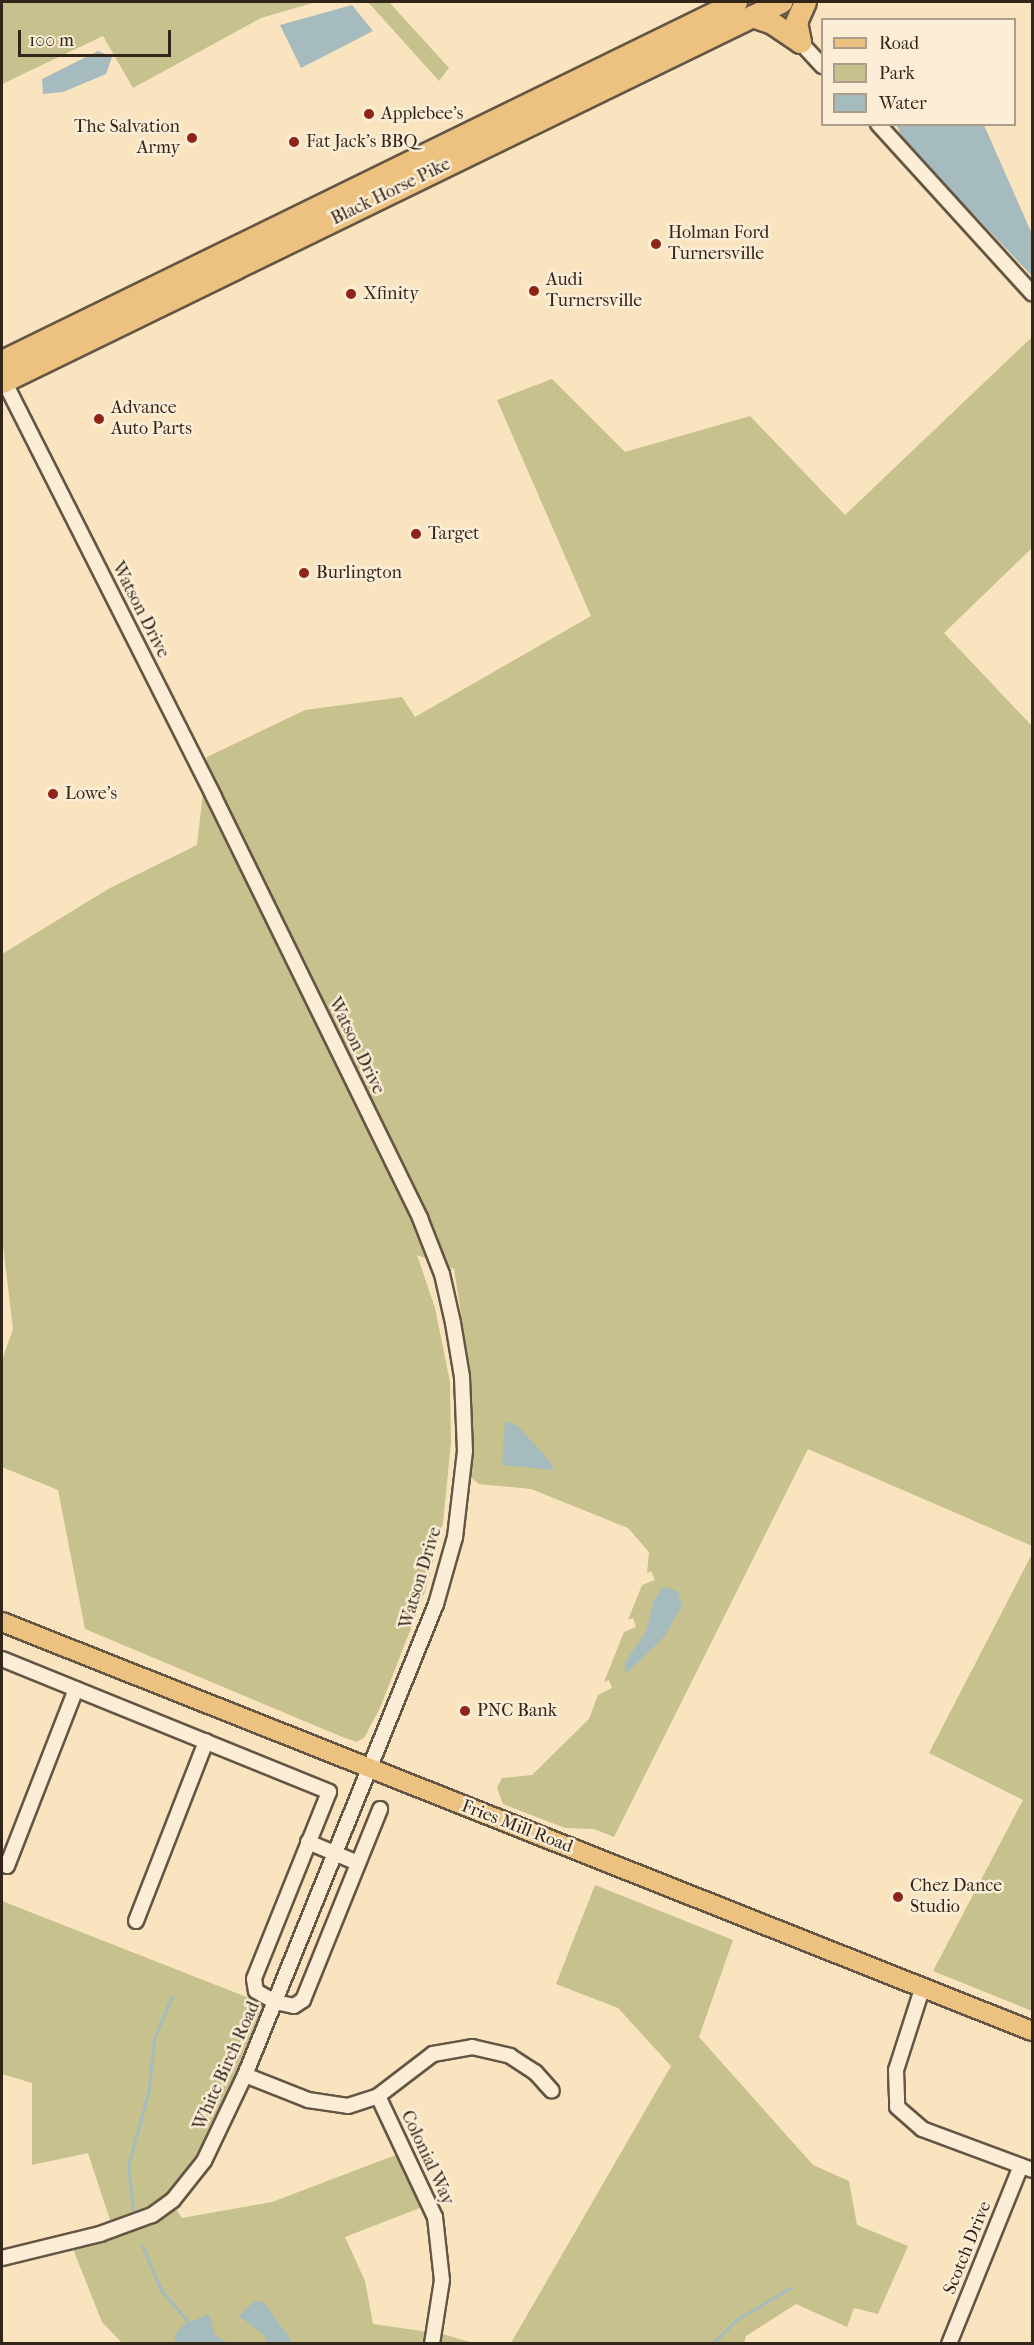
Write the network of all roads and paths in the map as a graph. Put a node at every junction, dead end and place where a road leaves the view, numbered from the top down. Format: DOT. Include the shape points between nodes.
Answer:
graph roads {
  1 [pos="736,2"];
  2 [pos="781,2"];
  3 [pos="805,2"];
  4 [pos="752,16"];
  5 [pos="800,42"];
  6 [pos="821,65"];
  7 [pos="880,126"];
  8 [pos="440,147"];
  9 [pos="392,192"];
  10 [pos="1032,293"];
  11 [pos="2,375"];
  12 [pos="2,1622"];
  13 [pos="2,1659"];
  14 [pos="76,1689"];
  15 [pos="206,1741"];
  16 [pos="369,1769"];
  17 [pos="380,1809"];
  18 [pos="308,1842"];
  19 [pos="335,1853"];
  20 [pos="358,1863"];
  21 [pos="7,1866"];
  22 [pos="136,1921"];
  23 [pos="923,1986"];
  24 [pos="275,2002"];
  25 [pos="1032,2031"];
  26 [pos="245,2075"];
  27 [pos="552,2091"];
  28 [pos="378,2096"];
  29 [pos="1027,2168"];
  30 [pos="2,2258"];
  31 [pos="432,2343"];
  32 [pos="949,2343"];
  1 -- 8 [label="highway, Black Horse Pike"];
  2 -- 4 [label="highway, Black Horse Pike"];
  3 -- 5 [label="highway" via="796,22"];
  4 -- 5 [label="highway" via="772,22"];
  4 -- 9 [label="highway, Black Horse Pike"];
  5 -- 6 [label="street"];
  7 -- 10 [label="street"];
  8 -- 9 [label="highway" via="440,155 431,166"];
  8 -- 11 [label="highway, Black Horse Pike"];
  9 -- 11 [label="highway, Black Horse Pike"];
  11 -- 16 [label="street, Watson Drive" via="214,797 420,1218 442,1274 462,1377 465,1451 455,1537 436,1604"];
  12 -- 16 [label="main road, Fries Mill Road"];
  13 -- 14 [label="street"];
  14 -- 15 [label="street"];
  14 -- 21 [label="street"];
  15 -- 18 [label="street" via="329,1791"];
  15 -- 22 [label="street"];
  16 -- 19 [label="street, White Birch Road"];
  16 -- 23 [label="main road, Fries Mill Road"];
  17 -- 20 [label="street"];
  18 -- 19 [label="street"];
  18 -- 24 [label="street" via="254,1979 256,1991"];
  19 -- 20 [label="street"];
  19 -- 24 [label="street, White Birch Road"];
  20 -- 24 [label="street" via="303,2000 294,2006"];
  23 -- 25 [label="main road, Fries Mill Road"];
  23 -- 29 [label="street" via="896,2070 897,2107 922,2129"];
  24 -- 26 [label="street, White Birch Road"];
  26 -- 28 [label="street" via="329,2105 356,2104"];
  26 -- 30 [label="street, White Birch Road" via="204,2161 173,2200 128,2225"];
  27 -- 28 [label="street" via="534,2072 510,2056 459,2046 433,2054"];
  28 -- 31 [label="street, Colonial Way" via="435,2217 442,2280"];
  29 -- 32 [label="street, Scotch Drive"];
}
